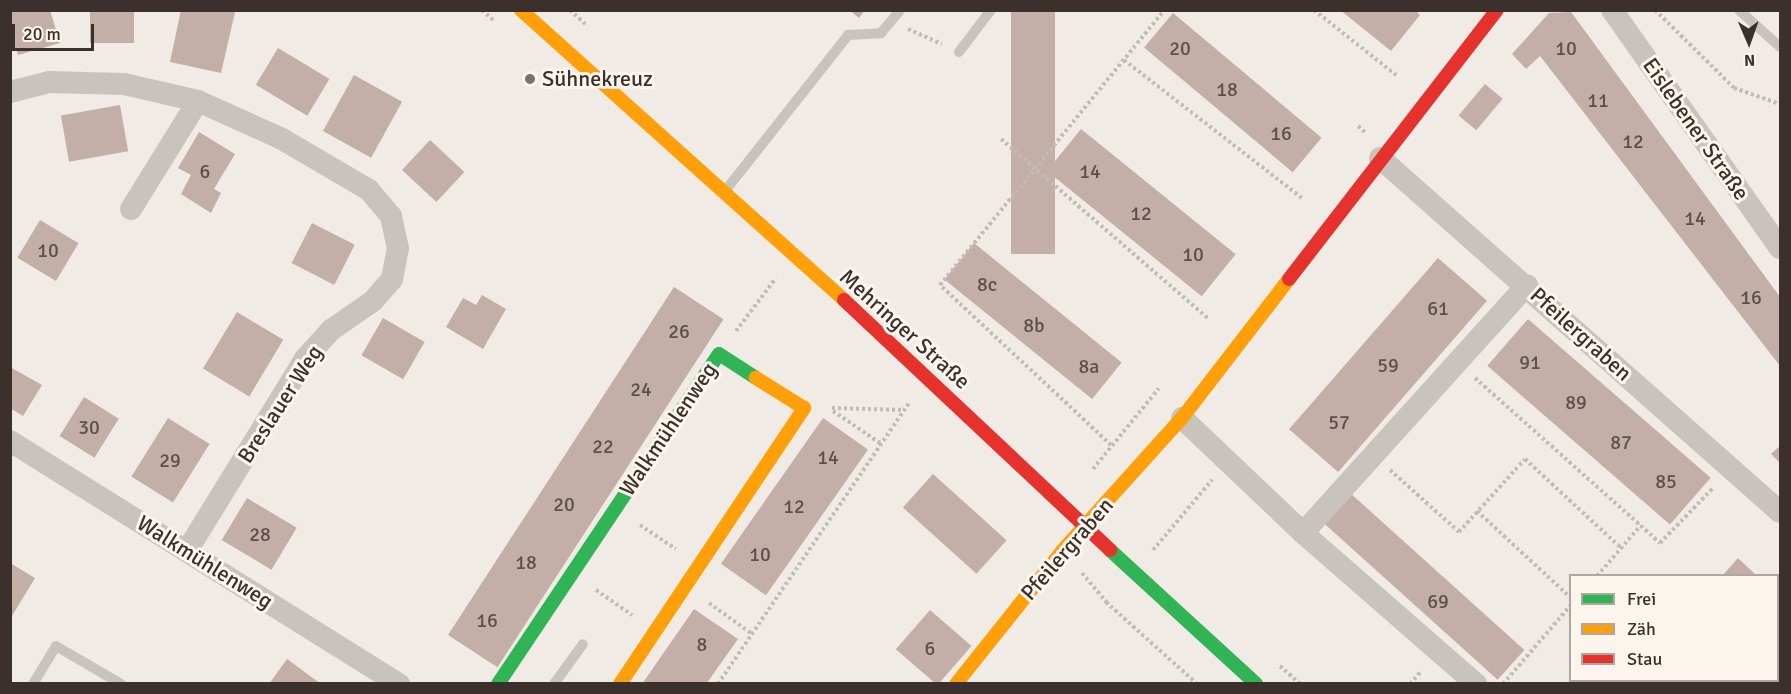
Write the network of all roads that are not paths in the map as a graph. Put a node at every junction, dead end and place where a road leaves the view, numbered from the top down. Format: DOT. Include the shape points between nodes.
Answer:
graph roads {
  1 [pos="521,10"];
  2 [pos="900,10"];
  3 [pos="991,10"];
  4 [pos="1497,10"];
  5 [pos="1612,10"];
  6 [pos="1739,10"];
  7 [pos="1780,47"];
  8 [pos="959,52"];
  9 [pos="10,92"];
  10 [pos="198,101"];
  11 [pos="1380,158"];
  12 [pos="723,194"];
  13 [pos="132,210"];
  14 [pos="1780,248"];
  15 [pos="1527,285"];
  16 [pos="1182,418"];
  17 [pos="10,441"];
  18 [pos="1780,512"];
  19 [pos="1085,527"];
  20 [pos="1304,533"];
  21 [pos="187,551"];
  22 [pos="583,644"];
  23 [pos="33,684"];
  24 [pos="121,684"];
  25 [pos="399,684"];
  26 [pos="498,684"];
  27 [pos="554,684"];
  28 [pos="620,684"];
  29 [pos="956,684"];
  30 [pos="1256,684"];
  31 [pos="1476,684"];
  1 -- 12 [label="street, Mehringer Straße"];
  2 -- 12 [label="lane" via="881,33 848,35"];
  3 -- 8 [label="lane"];
  4 -- 11 [label="street, Pfeilergraben"];
  5 -- 14 [label="street, Eislebener Straße"];
  6 -- 7 [label="lane"];
  9 -- 10 [label="street, Breslauer Weg" via="49,82 124,84"];
  10 -- 13 [label="street"];
  10 -- 21 [label="street, Breslauer Weg" via="282,139 369,190 391,216 398,248 392,279 373,301 331,330 305,359"];
  11 -- 15 [label="street, Pfeilergraben"];
  11 -- 16 [label="street, Pfeilergraben"];
  12 -- 19 [label="street, Mehringer Straße" via="931,378"];
  15 -- 18 [label="street, Pfeilergraben"];
  15 -- 20 [label="street"];
  16 -- 19 [label="street, Pfeilergraben"];
  16 -- 20 [label="street"];
  17 -- 21 [label="street, Walkmühlenweg"];
  19 -- 29 [label="street, Pfeilergraben"];
  19 -- 30 [label="street, Mehringer Straße"];
  20 -- 31 [label="street"];
  21 -- 25 [label="street, Walkmühlenweg"];
  22 -- 27 [label="lane"];
  23 -- 24 [label="lane" via="56,646"];
  26 -- 28 [label="street, Walkmühlenweg" via="719,354 804,408"];
}
